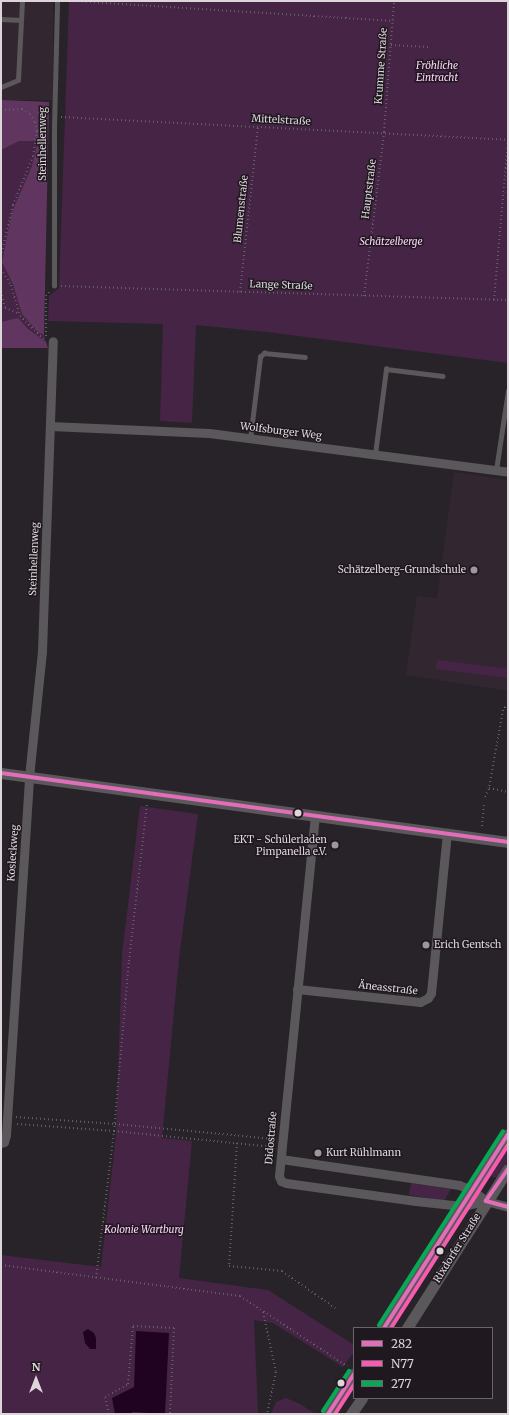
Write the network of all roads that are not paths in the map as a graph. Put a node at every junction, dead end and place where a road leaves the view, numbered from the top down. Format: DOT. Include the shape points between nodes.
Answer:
graph roads {
  1 [pos="22,1"];
  2 [pos="57,1"];
  3 [pos="1,19"];
  4 [pos="22,20"];
  5 [pos="1,87"];
  6 [pos="54,286"];
  7 [pos="53,341"];
  8 [pos="305,357"];
  9 [pos="444,376"];
  10 [pos="508,391"];
  11 [pos="50,426"];
  12 [pos="250,439"];
  13 [pos="375,454"];
  14 [pos="496,470"];
  15 [pos="508,472"];
  16 [pos="1,774"];
  17 [pos="29,777"];
  18 [pos="315,815"];
  19 [pos="447,833"];
  20 [pos="508,842"];
  21 [pos="297,989"];
  22 [pos="508,1134"];
  23 [pos="1,1143"];
  24 [pos="280,1159"];
  25 [pos="508,1169"];
  26 [pos="472,1190"];
  27 [pos="486,1202"];
  28 [pos="462,1206"];
  29 [pos="508,1207"];
  30 [pos="385,1327"];
  31 [pos="408,1327"];
  32 [pos="350,1370"];
  33 [pos="361,1399"];
  34 [pos="328,1414"];
  35 [pos="351,1414"];
  1 -- 4 [label="lane"];
  2 -- 6 [label="lane, Steinhellenweg"];
  3 -- 4 [label="lane"];
  4 -- 5 [label="lane" via="18,80"];
  7 -- 11 [label="street, Steinhellenweg"];
  8 -- 12 [label="lane" via="264,353 260,357"];
  9 -- 13 [label="lane" via="386,369"];
  10 -- 14 [label="lane"];
  11 -- 12 [label="street, Wolfsburger Weg" via="170,431"];
  11 -- 17 [label="street, Steinhellenweg" via="42,651"];
  12 -- 13 [label="street, Wolfsburger Weg"];
  13 -- 14 [label="street, Wolfsburger Weg"];
  14 -- 15 [label="street, Wolfsburger Weg"];
  16 -- 17 [label="street"];
  17 -- 18 [label="street"];
  17 -- 23 [label="street, Kosleckweg" via="6,1135 4,1142"];
  18 -- 19 [label="street"];
  18 -- 21 [label="street, Didostraße"];
  19 -- 20 [label="street"];
  19 -- 21 [label="street, Äneasstraße" via="431,993 428,998 420,1002"];
  21 -- 24 [label="street, Didostraße"];
  22 -- 26 [label="street, Rixdorfer Straße"];
  24 -- 26 [label="street" via="459,1185"];
  24 -- 28 [label="street, Didostraße" via="279,1176 281,1181 286,1183"];
  25 -- 27 [label="street, Rixdorfer Straße"];
  26 -- 27 [label="street"];
  26 -- 28 [label="street, Rixdorfer Straße"];
  27 -- 28 [label="street"];
  27 -- 29 [label="street"];
  27 -- 31 [label="street, Rixdorfer Straße"];
  28 -- 30 [label="street, Rixdorfer Straße"];
  32 -- 34 [label="street"];
  33 -- 35 [label="street"];
}
